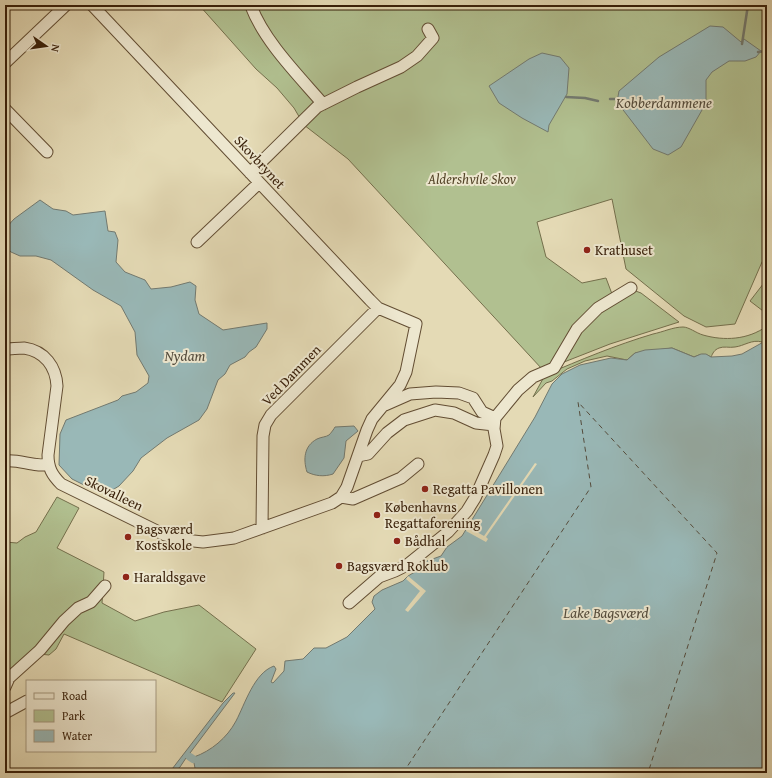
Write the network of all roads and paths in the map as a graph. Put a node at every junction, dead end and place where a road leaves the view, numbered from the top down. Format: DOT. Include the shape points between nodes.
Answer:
graph roads {
  1 [pos="66,5"];
  2 [pos="92,5"];
  3 [pos="251,6"];
  4 [pos="428,29"];
  5 [pos="5,63"];
  6 [pos="323,104"];
  7 [pos="5,109"];
  8 [pos="46,152"];
  9 [pos="250,173"];
  10 [pos="259,182"];
  11 [pos="197,242"];
  12 [pos="631,288"];
  13 [pos="378,308"];
  14 [pos="5,349"];
  15 [pos="436,392"];
  16 [pos="381,407"];
  17 [pos="435,410"];
  18 [pos="495,422"];
  19 [pos="358,456"];
  20 [pos="5,461"];
  21 [pos="48,464"];
  22 [pos="418,464"];
  23 [pos="341,497"];
  24 [pos="262,528"];
  25 [pos="106,586"];
  26 [pos="349,603"];
  27 [pos="5,687"];
  28 [pos="26,702"];
  29 [pos="5,713"];
  1 -- 5 [label="street"];
  2 -- 9 [label="street, Skovbrynet"];
  3 -- 6 [label="street" via="256,19 286,62"];
  4 -- 6 [label="street" via="433,38 417,56 401,67"];
  6 -- 9 [label="street"];
  7 -- 8 [label="street"];
  9 -- 10 [label="street, Skovbrynet"];
  10 -- 11 [label="street"];
  10 -- 13 [label="street, Skovbrynet"];
  12 -- 18 [label="street" via="598,308 577,329 554,368 534,377 518,390"];
  13 -- 16 [label="street, Skovbrynet" via="416,324 406,372 400,385"];
  13 -- 24 [label="street, Ved Dammen" via="271,415 265,425"];
  14 -- 21 [label="street" via="33,350 48,360 53,368 57,386"];
  15 -- 16 [label="street" via="410,394"];
  15 -- 17 [label="street"];
  15 -- 18 [label="street" via="459,393 473,398 482,412"];
  16 -- 19 [label="street" via="372,419"];
  17 -- 18 [label="street" via="454,413 476,423"];
  17 -- 19 [label="street" via="404,420 387,433 368,454"];
  18 -- 26 [label="street" via="497,446 467,511 448,532 407,565 379,577"];
  19 -- 23 [label="street"];
  20 -- 21 [label="street" via="23,461 40,466"];
  21 -- 24 [label="street, Skovalleen" via="51,473 61,484 166,535 203,542 234,538"];
  22 -- 23 [label="street" via="401,478 353,500"];
  23 -- 24 [label="street, Skovalleen" via="332,503"];
  25 -- 27 [label="street" via="91,602 78,608 64,621 40,650 9,678"];
  28 -- 29 [label="street"];
}
